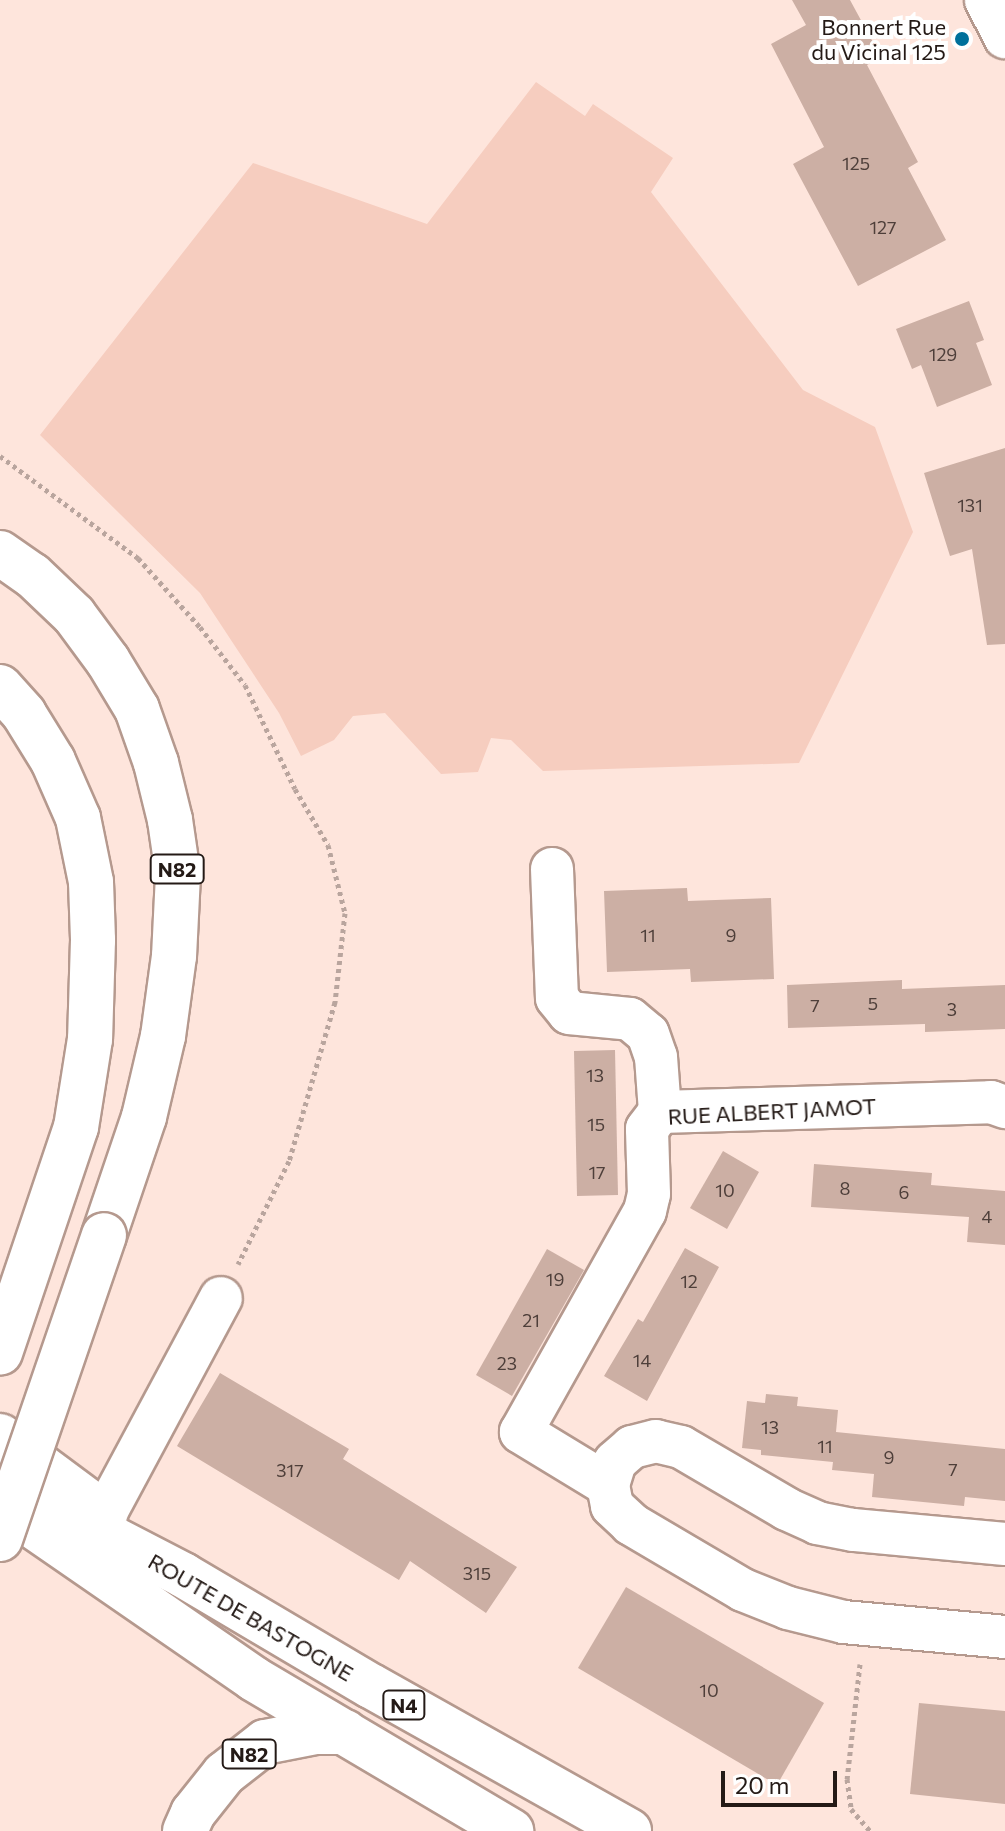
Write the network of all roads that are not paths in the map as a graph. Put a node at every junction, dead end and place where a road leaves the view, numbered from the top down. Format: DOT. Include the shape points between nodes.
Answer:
graph roads {
  1 [pos="986,0"];
  2 [pos="1005,37"];
  3 [pos="0,553"];
  4 [pos="0,687"];
  5 [pos="552,869"];
  6 [pos="1005,1107"];
  7 [pos="660,1112"];
  8 [pos="221,1298"];
  9 [pos="0,1353"];
  10 [pos="0,1436"];
  11 [pos="0,1472"];
  12 [pos="608,1485"];
  13 [pos="0,1504"];
  14 [pos="105,1514"];
  15 [pos="0,1539"];
  16 [pos="1005,1544"];
  17 [pos="183,1575"];
  18 [pos="1005,1637"];
  19 [pos="345,1732"];
  20 [pos="185,1831"];
  21 [pos="511,1831"];
  22 [pos="629,1831"];
  1 -- 2 [label="street"];
  3 -- 15 [label="main road, N82, bridge" via="74,615 137,709 156,763 178,875 163,1036 144,1117"];
  4 -- 9 [label="main road" via="53,761 78,818 91,882 93,953 90,1039 76,1127"];
  5 -- 7 [label="street" via="557,998 569,1013 630,1019 648,1034 656,1057"];
  6 -- 7 [label="street, RUE ALBERT JAMOT" via="991,1102"];
  7 -- 12 [label="street, RUE ALBERT JAMOT" via="647,1129 645,1211 521,1432"];
  8 -- 14 [label="street"];
  10 -- 14 [label="main road"];
  11 -- 17 [label="main road, ROUTE DE BASTOGNE / N4" via="52,1507"];
  12 -- 16 [label="street" via="615,1462 632,1447 656,1441 681,1447 818,1523"];
  12 -- 18 [label="street" via="612,1506 631,1524 743,1590 788,1608 867,1624"];
  13 -- 19 [label="main road, ROUTE DE BASTOGNE / N4" via="254,1679"];
  14 -- 17 [label="main road"];
  17 -- 22 [label="main road, ROUTE DE BASTOGNE / N4"];
  19 -- 20 [label="main road, N82" via="265,1742 224,1774"];
  19 -- 21 [label="main road, ROUTE DE BASTOGNE / N4"];
}
